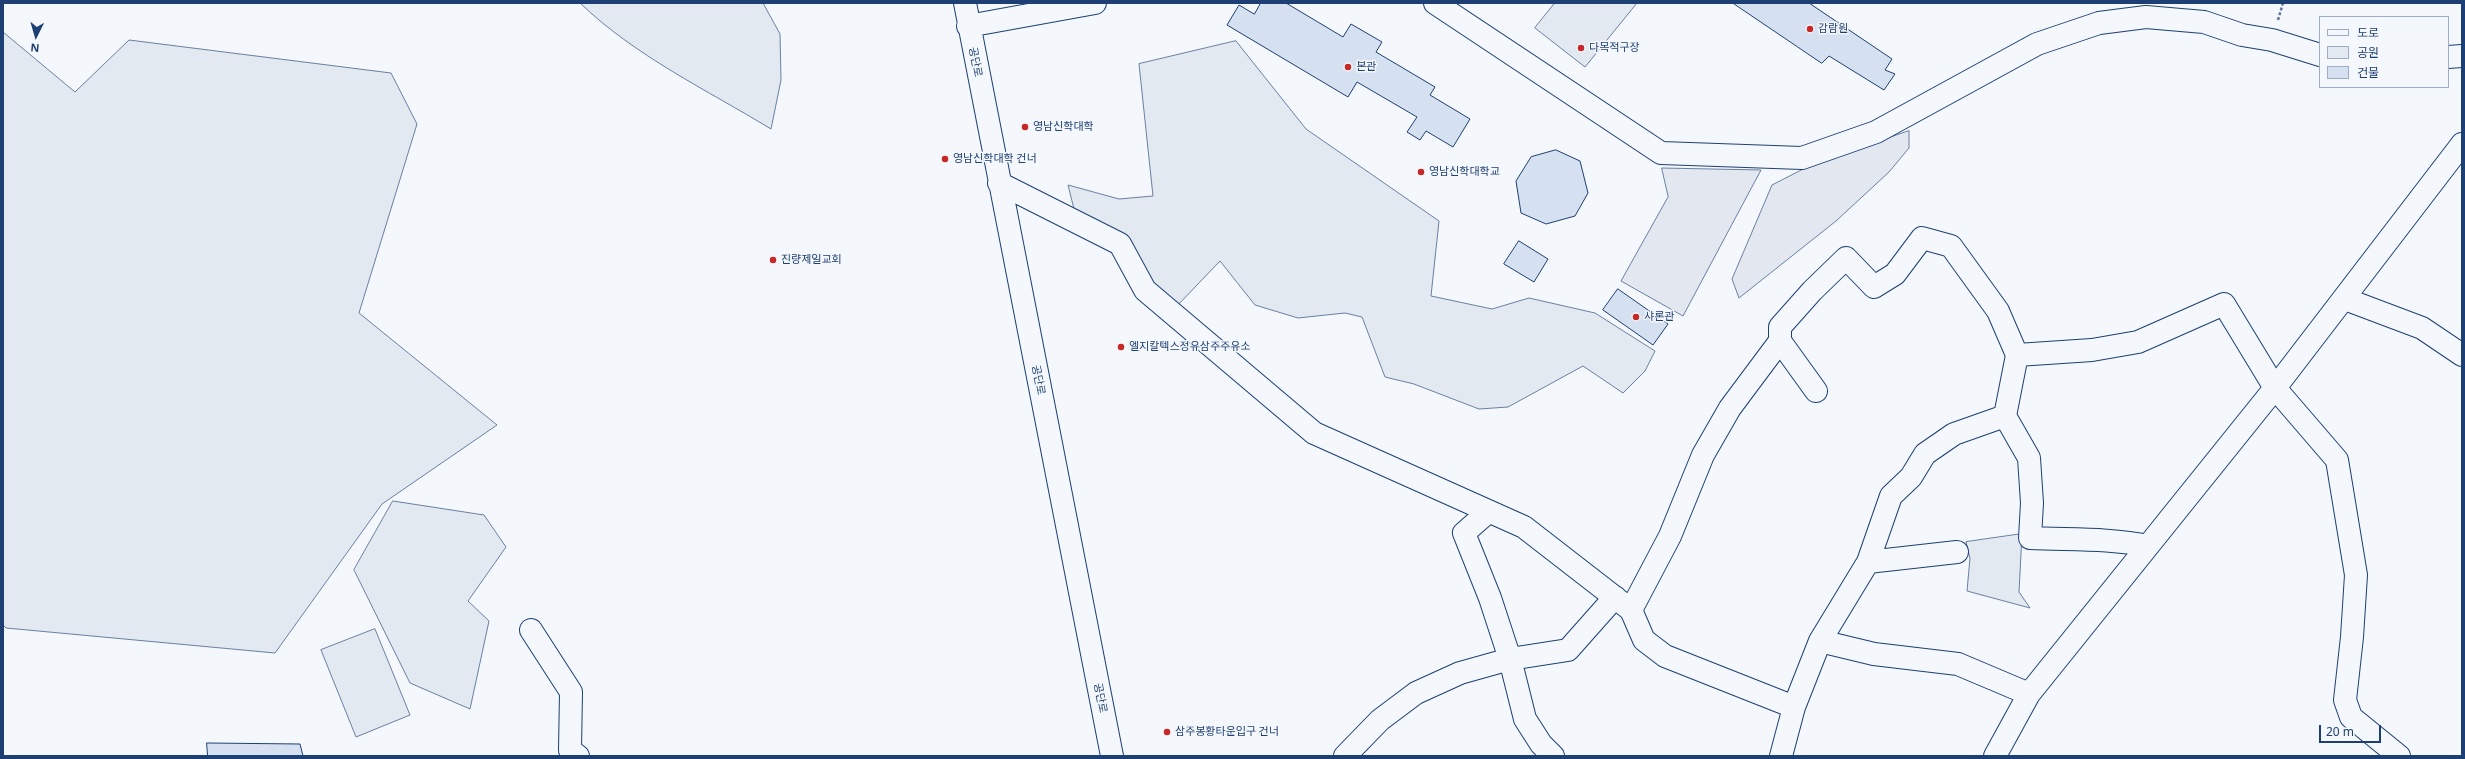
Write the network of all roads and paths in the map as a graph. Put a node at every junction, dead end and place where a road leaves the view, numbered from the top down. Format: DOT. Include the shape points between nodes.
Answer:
graph roads {
  1 [pos="965,3"];
  2 [pos="1095,3"];
  3 [pos="1435,3"];
  4 [pos="968,26"];
  5 [pos="2319,55"];
  6 [pos="2462,56"];
  7 [pos="2449,57"];
  8 [pos="2462,144"];
  9 [pos="999,183"];
  10 [pos="2345,299"];
  11 [pos="1780,341"];
  12 [pos="2017,355"];
  13 [pos="2462,355"];
  14 [pos="2275,388"];
  15 [pos="1816,391"];
  16 [pos="2005,416"];
  17 [pos="1488,512"];
  18 [pos="2148,546"];
  19 [pos="1957,552"];
  20 [pos="1868,562"];
  21 [pos="1615,597"];
  22 [pos="1631,610"];
  23 [pos="531,630"];
  24 [pos="1820,641"];
  25 [pos="1510,659"];
  26 [pos="2029,694"];
  27 [pos="1794,707"];
  28 [pos="578,756"];
  29 [pos="1112,756"];
  30 [pos="1345,756"];
  31 [pos="1553,756"];
  32 [pos="1781,756"];
  33 [pos="1995,756"];
  34 [pos="2399,756"];
  1 -- 4 [label="street, 공단로"];
  2 -- 4 [label="street"];
  3 -- 5 [label="street" via="1661,153 1802,158 1876,132 2036,44 2100,23 2146,17 2204,22 2242,35 2272,40"];
  4 -- 9 [label="street, 공단로"];
  6 -- 7 [label="street"];
  8 -- 10 [label="street"];
  9 -- 17 [label="street" via="1120,244 1144,290 1314,433"];
  9 -- 29 [label="street, 공단로"];
  10 -- 13 [label="street" via="2422,328"];
  10 -- 14 [label="street"];
  11 -- 12 [label="street" via="1780,327 1846,258 1874,287 1895,274 1922,238 1951,246 1998,311"];
  11 -- 15 [label="street"];
  11 -- 22 [label="street" via="1730,408 1703,455 1670,536"];
  12 -- 14 [label="street" via="2092,350 2138,342 2224,304"];
  12 -- 16 [label="street"];
  14 -- 18 [label="street"];
  14 -- 34 [label="street" via="2337,460 2356,575 2345,700 2351,717"];
  16 -- 18 [label="street" via="2029,458 2032,503 2030,538 2121,541"];
  16 -- 20 [label="street" via="1954,434 1925,454 1911,478 1892,496"];
  17 -- 21 [label="street" via="1524,527"];
  17 -- 25 [label="street" via="1464,533 1490,598"];
  18 -- 26 [label="street"];
  19 -- 20 [label="street"];
  20 -- 24 [label="street"];
  21 -- 22 [label="street"];
  21 -- 25 [label="street" via="1568,650"];
  22 -- 27 [label="street" via="1644,640 1665,656"];
  23 -- 28 [label="street" via="571,692 570,750"];
  24 -- 26 [label="street" via="1874,654 1958,664"];
  24 -- 27 [label="street"];
  25 -- 30 [label="street" via="1460,673 1416,693 1380,720"];
  25 -- 31 [label="street" via="1525,719 1541,744"];
  26 -- 33 [label="street"];
  27 -- 32 [label="street"];
}
